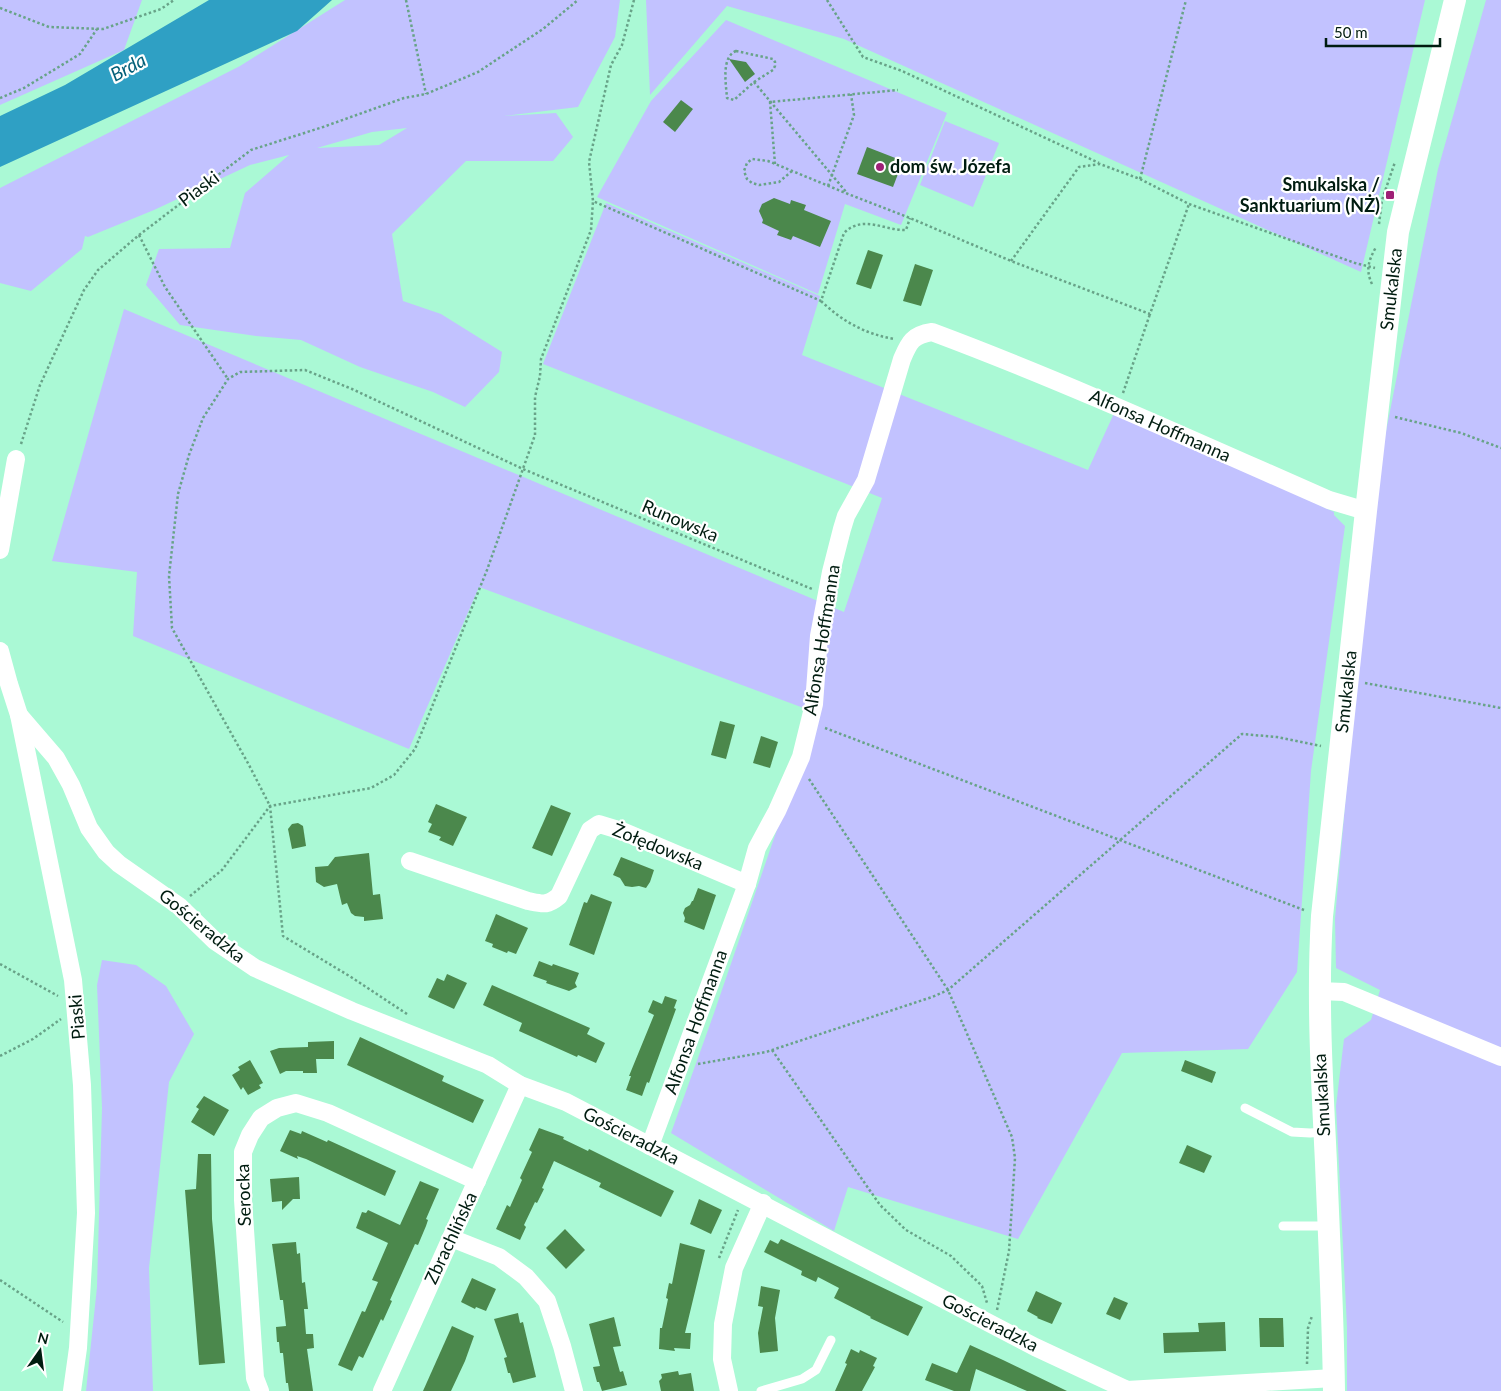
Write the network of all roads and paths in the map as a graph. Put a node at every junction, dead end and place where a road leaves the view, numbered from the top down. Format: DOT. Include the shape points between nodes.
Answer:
graph roads {
  1 [pos="174,0"];
  2 [pos="406,0"];
  3 [pos="578,0"];
  4 [pos="634,0"];
  5 [pos="827,0"];
  6 [pos="1186,0"];
  7 [pos="1455,0"];
  8 [pos="0,8"];
  9 [pos="97,29"];
  10 [pos="754,82"];
  11 [pos="898,90"];
  12 [pos="426,94"];
  13 [pos="851,94"];
  14 [pos="0,98"];
  15 [pos="770,102"];
  16 [pos="775,164"];
  17 [pos="1100,164"];
  18 [pos="792,171"];
  19 [pos="832,175"];
  20 [pos="1140,179"];
  21 [pos="828,186"];
  22 [pos="848,194"];
  23 [pos="592,201"];
  24 [pos="1189,204"];
  25 [pos="910,218"];
  26 [pos="139,234"];
  27 [pos="1377,245"];
  28 [pos="1011,261"];
  29 [pos="1369,266"];
  30 [pos="1393,272"];
  31 [pos="1368,273"];
  32 [pos="821,301"];
  33 [pos="1150,314"];
  34 [pos="910,342"];
  35 [pos="228,379"];
  36 [pos="1118,408"];
  37 [pos="1376,415"];
  38 [pos="1501,448"];
  39 [pos="16,459"];
  40 [pos="523,469"];
  41 [pos="1366,511"];
  42 [pos="0,550"];
  43 [pos="826,596"];
  44 [pos="0,651"];
  45 [pos="1347,681"];
  46 [pos="1501,708"];
  47 [pos="20,715"];
  48 [pos="810,722"];
  49 [pos="1326,747"];
  50 [pos="798,763"];
  51 [pos="270,806"];
  52 [pos="1119,841"];
  53 [pos="410,861"];
  54 [pos="746,884"];
  55 [pos="179,906"];
  56 [pos="1322,916"];
  57 [pos="0,964"];
  58 [pos="948,990"];
  59 [pos="1319,991"];
  60 [pos="76,1008"];
  61 [pos="410,1016"];
  62 [pos="772,1050"];
  63 [pos="0,1056"];
  64 [pos="1501,1057"];
  65 [pos="679,1068"];
  66 [pos="520,1085"];
  67 [pos="1245,1108"];
  68 [pos="1324,1132"];
  69 [pos="650,1146"];
  70 [pos="477,1181"];
  71 [pos="763,1203"];
  72 [pos="1283,1226"];
  73 [pos="1328,1226"];
  74 [pos="451,1238"];
  75 [pos="0,1280"];
  76 [pos="1312,1316"];
  77 [pos="994,1326"];
  78 [pos="79,1332"];
  79 [pos="831,1340"];
  80 [pos="1303,1380"];
  81 [pos="1334,1384"];
  82 [pos="72,1391"];
  83 [pos="260,1391"];
  84 [pos="382,1391"];
  85 [pos="574,1391"];
  86 [pos="728,1391"];
  87 [pos="761,1391"];
  88 [pos="1127,1391"];
  1 -- 9 [label="path" via="161,9"];
  2 -- 12 [label="path"];
  3 -- 12 [label="path, Piaski" via="543,29 491,64"];
  4 -- 23 [label="path" via="622,45 611,65 589,162"];
  5 -- 17 [label="path" via="863,57 902,71"];
  6 -- 20 [label="path"];
  7 -- 30 [label="street, Smukalska" via="1398,232"];
  8 -- 9 [label="path" via="49,27"];
  9 -- 14 [label="path" via="80,54 24,88"];
  10 -- 10 [label="path" via="772,70 775,62 741,51 733,52 726,64 727,98 734,100"];
  10 -- 15 [label="path"];
  11 -- 13 [label="path"];
  12 -- 26 [label="path, Piaski" via="404,98 251,150"];
  13 -- 15 [label="path"];
  13 -- 19 [label="path" via="854,115"];
  15 -- 16 [label="path"];
  15 -- 19 [label="path"];
  16 -- 18 [label="path"];
  16 -- 18 [label="path" via="752,159 744,171 752,183 759,185 780,182"];
  17 -- 20 [label="path"];
  17 -- 28 [label="path" via="1079,167"];
  18 -- 21 [label="path"];
  19 -- 21 [label="path"];
  19 -- 22 [label="path"];
  20 -- 24 [label="path"];
  21 -- 22 [label="path"];
  22 -- 25 [label="path"];
  23 -- 32 [label="path"];
  23 -- 40 [label="path" via="591,230 541,359 535,397 535,435"];
  24 -- 29 [label="path"];
  24 -- 33 [label="path"];
  25 -- 28 [label="path"];
  25 -- 32 [label="path" via="906,230 874,224 850,227 844,233"];
  26 -- 35 [label="path" via="165,287"];
  26 -- 39 [label="path, Piaski" via="98,270 84,290 40,385"];
  27 -- 29 [label="path"];
  28 -- 33 [label="path"];
  29 -- 30 [label="path"];
  29 -- 31 [label="path"];
  30 -- 37 [label="street, Smukalska"];
  32 -- 34 [label="path" via="835,314 862,330"];
  33 -- 36 [label="path"];
  34 -- 36 [label="street, Alfonsa Hoffmanna" via="932,332"];
  34 -- 43 [label="street, Alfonsa Hoffmanna" via="866,480 846,516"];
  35 -- 40 [label="path, Runowska" via="240,372 305,370"];
  35 -- 51 [label="path" via="203,418 178,494 169,576 172,628"];
  36 -- 41 [label="street, Alfonsa Hoffmanna" via="1329,500"];
  37 -- 38 [label="path" via="1461,432"];
  37 -- 41 [label="street, Smukalska"];
  39 -- 42 [label="street"];
  40 -- 43 [label="path, Runowska"];
  40 -- 51 [label="path" via="487,570 415,749 394,775 371,788"];
  41 -- 45 [label="street, Smukalska"];
  43 -- 48 [label="street, Alfonsa Hoffmanna"];
  44 -- 47 [label="street, Piaski"];
  45 -- 46 [label="path"];
  45 -- 56 [label="street, Smukalska"];
  47 -- 55 [label="street, Gościeradzka" via="56,758 89,828 106,852"];
  47 -- 60 [label="street, Piaski"];
  48 -- 50 [label="street, Alfonsa Hoffmanna"];
  48 -- 52 [label="path"];
  49 -- 52 [label="path" via="1242,734"];
  50 -- 54 [label="street, Alfonsa Hoffmanna" via="757,848"];
  50 -- 58 [label="path"];
  51 -- 55 [label="path" via="222,870"];
  51 -- 61 [label="path" via="283,936"];
  52 -- 56 [label="path"];
  52 -- 58 [label="path"];
  53 -- 54 [label="street, Żołędowska" via="528,901 551,903 559,896 590,830 599,824"];
  54 -- 65 [label="street, Alfonsa Hoffmanna"];
  55 -- 66 [label="street, Gościeradzka" via="215,941 255,968 488,1065"];
  56 -- 59 [label="street, Smukalska"];
  57 -- 60 [label="path"];
  58 -- 62 [label="path"];
  58 -- 77 [label="path" via="1012,1137 1015,1158 1009,1251"];
  59 -- 64 [label="street" via="1344,992"];
  59 -- 68 [label="street, Smukalska"];
  60 -- 63 [label="path" via="33,1039"];
  60 -- 78 [label="street, Piaski" via="86,1214"];
  62 -- 65 [label="path"];
  62 -- 77 [label="path" via="880,1205 906,1230 951,1256 982,1286"];
  65 -- 69 [label="street, Alfonsa Hoffmanna"];
  66 -- 69 [label="street, Gościeradzka" via="566,1102"];
  66 -- 70 [label="street, Zbrachlińska"];
  67 -- 68 [label="lane" via="1292,1132"];
  68 -- 73 [label="street, Smukalska"];
  69 -- 71 [label="street, Gościeradzka"];
  70 -- 74 [label="street, Zbrachlińska"];
  70 -- 83 [label="street, Serocka" via="328,1114 296,1103 277,1108 261,1118 243,1152 243,1200 255,1378"];
  71 -- 77 [label="street, Gościeradzka"];
  71 -- 86 [label="street" via="734,1268 723,1324 722,1359"];
  72 -- 73 [label="lane"];
  73 -- 81 [label="street, Smukalska"];
  74 -- 84 [label="street, Zbrachlińska"];
  74 -- 85 [label="street" via="499,1257 526,1277 547,1301"];
  75 -- 78 [label="path"];
  76 -- 80 [label="path"];
  77 -- 88 [label="street, Gościeradzka"];
  78 -- 82 [label="street, Piaski"];
  79 -- 87 [label="lane" via="816,1370 802,1379"];
  80 -- 81 [label="street, Gościeradzka"];
  80 -- 88 [label="street, Gościeradzka"];
}
